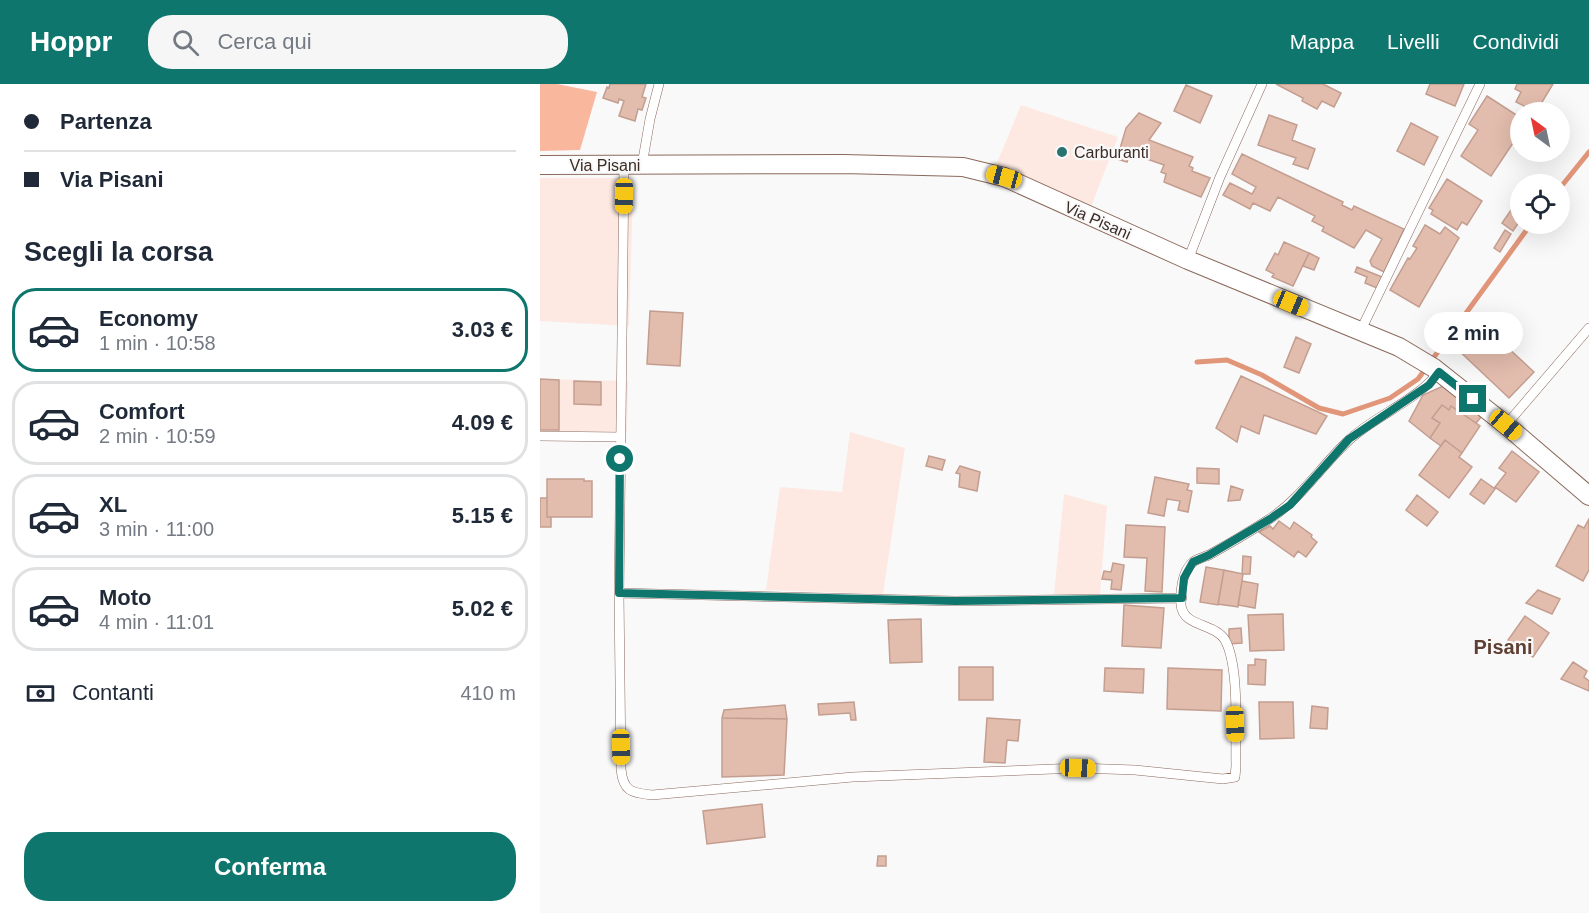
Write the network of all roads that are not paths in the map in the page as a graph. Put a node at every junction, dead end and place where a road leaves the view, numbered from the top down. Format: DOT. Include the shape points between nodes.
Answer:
graph roads {
  1 [pos="659,84"];
  2 [pos="1262,84"];
  3 [pos="1480,84"];
  4 [pos="540,165"];
  5 [pos="633,165"];
  6 [pos="1188,260"];
  7 [pos="1589,328"];
  8 [pos="1360,332"];
  9 [pos="1437,370"];
  10 [pos="1506,425"];
  11 [pos="540,436"];
  12 [pos="621,437"];
  13 [pos="1589,496"];
  14 [pos="619,593"];
  15 [pos="1182,598"];
  1 -- 5 [label="lane"];
  2 -- 6 [label="lane"];
  3 -- 8 [label="lane"];
  4 -- 5 [label="street, Via Pisani"];
  5 -- 6 [label="street, Via Pisani" via="963,167 1004,177"];
  5 -- 12 [label="lane"];
  6 -- 8 [label="street, Via Pisani"];
  7 -- 10 [label="lane"];
  8 -- 9 [label="street, Via Pisani" via="1399,347"];
  9 -- 10 [label="street, Via Pisani"];
  9 -- 15 [label="lane" via="1429,385 1349,439 1290,505 1193,562 1184,578"];
  10 -- 13 [label="street, Via Pisani"];
  11 -- 12 [label="lane"];
  12 -- 14 [label="lane"];
  14 -- 15 [label="lane" via="955,601"];
  14 -- 15 [label="lane" via="622,781 637,794 652,795 853,777 1078,768 1234,777 1233,662 1223,637 1183,613"];
}
